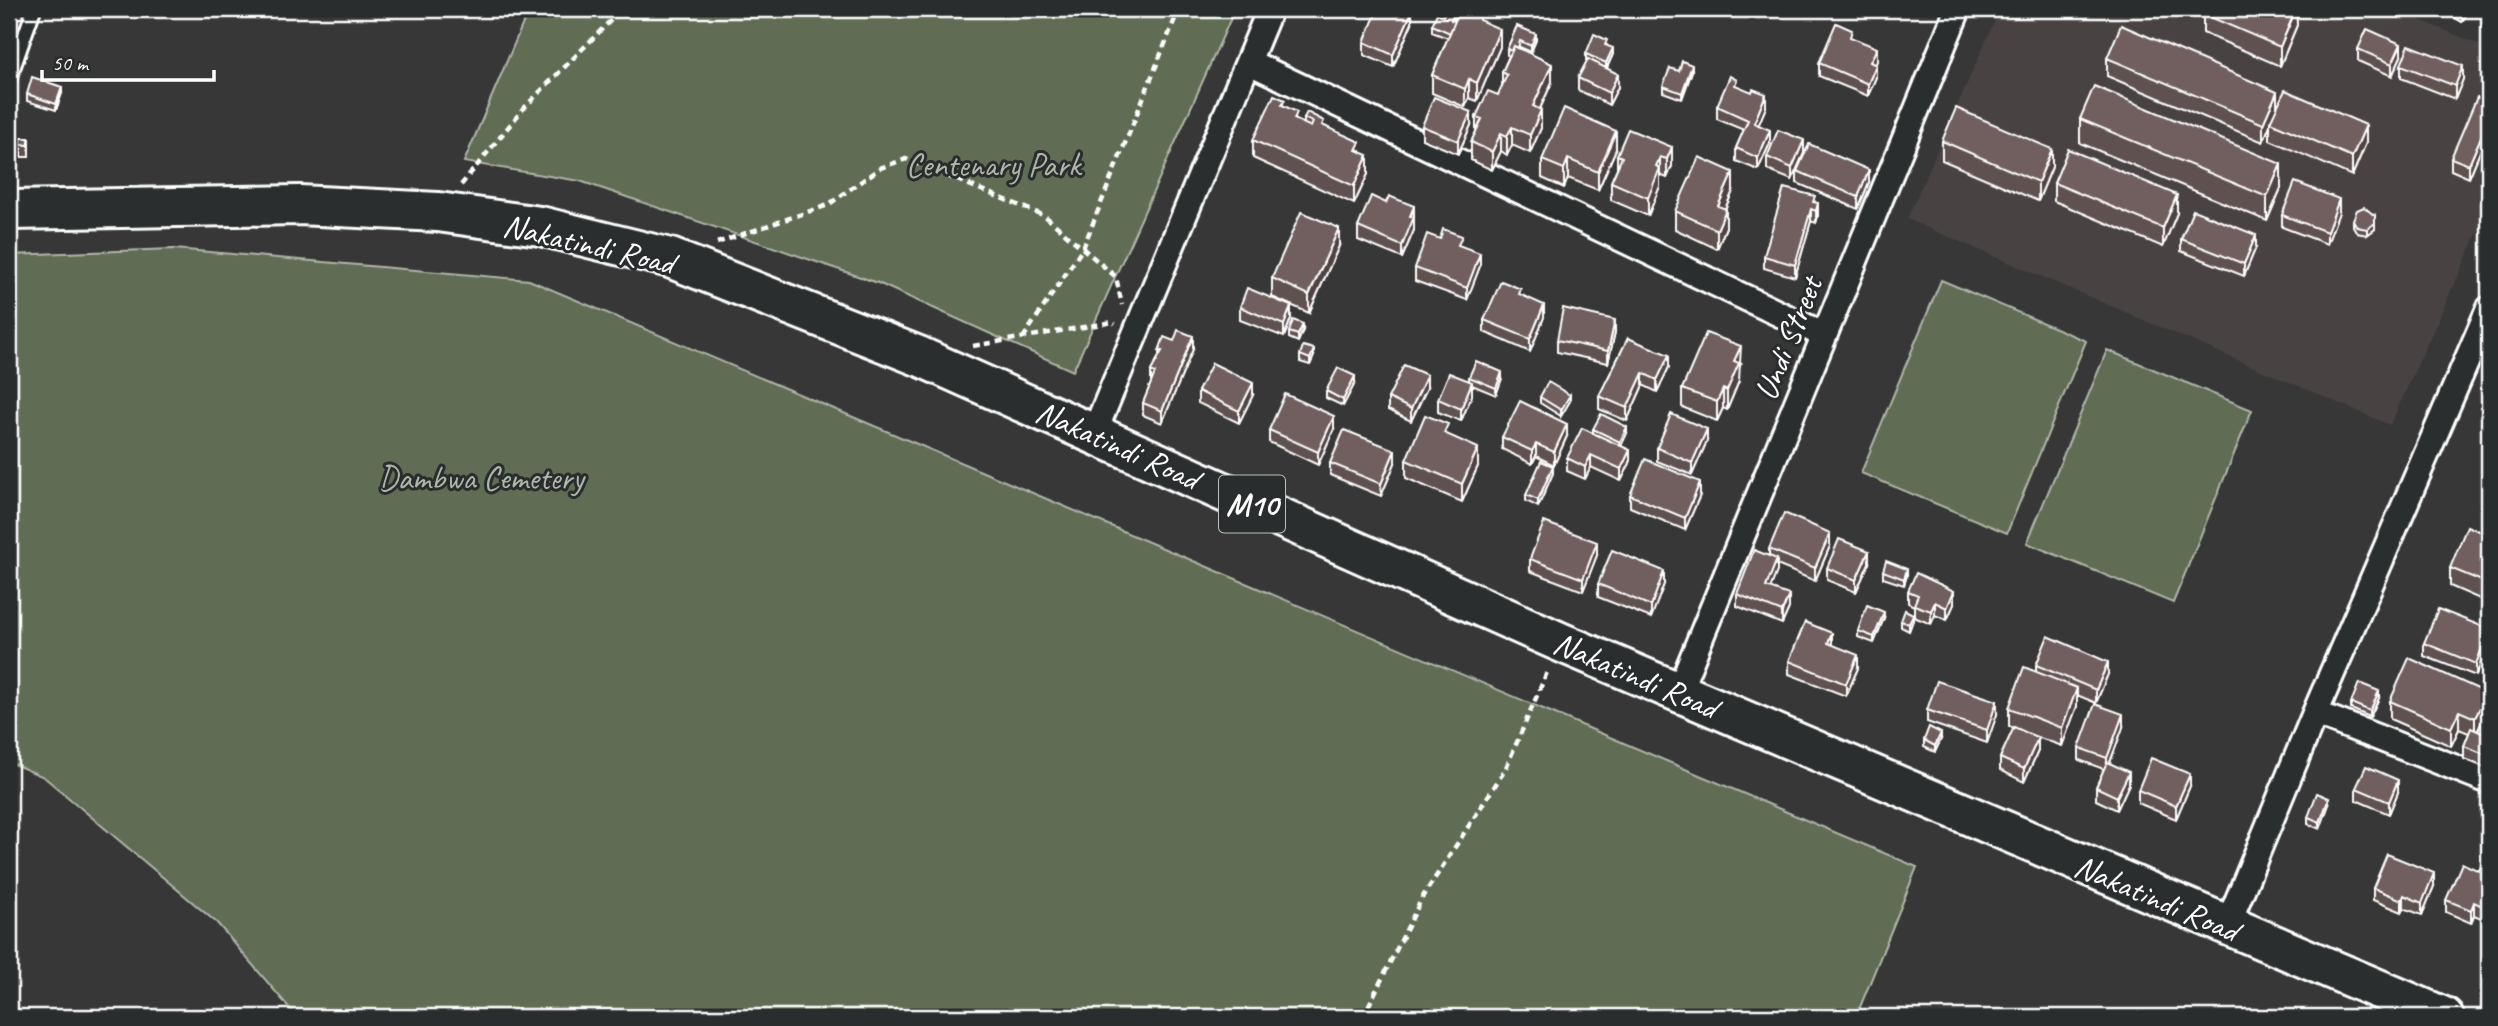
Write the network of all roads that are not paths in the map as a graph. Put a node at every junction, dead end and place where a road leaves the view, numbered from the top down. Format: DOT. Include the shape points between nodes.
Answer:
graph roads {
  1 [pos="34,9"];
  2 [pos="1270,9"];
  3 [pos="1958,9"];
  4 [pos="1249,62"];
  5 [pos="9,80"];
  6 [pos="9,210"];
  7 [pos="2489,309"];
  8 [pos="1824,335"];
  9 [pos="1094,433"];
  10 [pos="1678,693"];
  11 [pos="2315,713"];
  12 [pos="2489,781"];
  13 [pos="2227,926"];
  14 [pos="2444,1017"];
  1 -- 5 [label="lane"];
  2 -- 4 [label="street"];
  3 -- 8 [label="street, Undi Street"];
  4 -- 8 [label="street"];
  4 -- 9 [label="street"];
  6 -- 9 [label="highway, Nakatindi Road / M10" via="299,205 438,212 540,226 670,258 921,357"];
  7 -- 11 [label="street"];
  8 -- 10 [label="street, Undi Street"];
  9 -- 10 [label="highway, Nakatindi Road / M10"];
  10 -- 13 [label="highway, Nakatindi Road / M10"];
  11 -- 12 [label="street"];
  11 -- 13 [label="street"];
  13 -- 14 [label="highway, Nakatindi Road / M10"];
}
